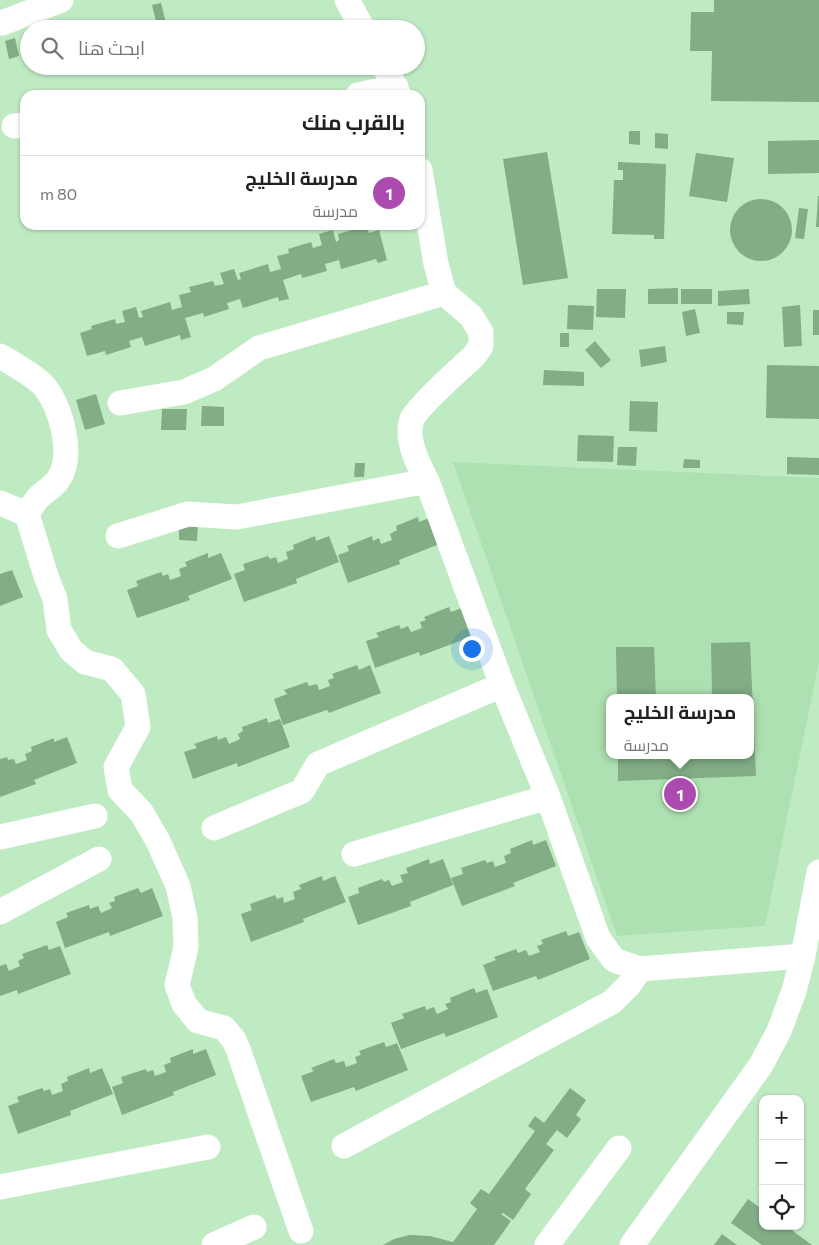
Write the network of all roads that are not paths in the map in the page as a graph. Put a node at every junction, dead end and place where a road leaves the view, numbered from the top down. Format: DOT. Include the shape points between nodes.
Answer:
graph roads {
  1 [pos="61,0"];
  2 [pos="347,0"];
  3 [pos="358,20"];
  4 [pos="2,23"];
  5 [pos="393,83"];
  6 [pos="373,90"];
  7 [pos="425,199"];
  8 [pos="444,293"];
  9 [pos="0,356"];
  10 [pos="120,403"];
  11 [pos="427,481"];
  12 [pos="0,502"];
  13 [pos="27,514"];
  14 [pos="118,536"];
  15 [pos="502,685"];
  16 [pos="548,797"];
  17 [pos="95,816"];
  18 [pos="214,828"];
  19 [pos="0,837"];
  20 [pos="354,854"];
  21 [pos="99,858"];
  22 [pos="818,882"];
  23 [pos="0,912"];
  24 [pos="803,956"];
  25 [pos="640,969"];
  26 [pos="344,1146"];
  27 [pos="208,1147"];
  28 [pos="619,1148"];
  29 [pos="0,1187"];
  30 [pos="254,1227"];
  31 [pos="301,1231"];
  32 [pos="214,1245"];
  33 [pos="547,1245"];
  34 [pos="632,1245"];
  1 -- 4 [label="street"];
  2 -- 3 [label="street"];
  5 -- 6 [label="street"];
  7 -- 8 [label="street"];
  8 -- 10 [label="street" via="259,348 214,379 184,392"];
  8 -- 11 [label="street" via="471,316 481,332 481,346 413,418 410,431 412,445"];
  9 -- 13 [label="street" via="44,386 56,409 66,441 66,460 58,480 38,498"];
  11 -- 14 [label="street" via="237,517 188,514"];
  11 -- 15 [label="street"];
  12 -- 13 [label="street"];
  13 -- 31 [label="street" via="55,599 59,630 71,650 85,662 112,669 133,694 138,727 116,767 120,790 141,812 158,840 178,886 185,918 186,947 177,985 184,1004 198,1020 224,1028 234,1040"];
  15 -- 16 [label="street"];
  15 -- 18 [label="street" via="318,764 302,791"];
  16 -- 20 [label="street"];
  16 -- 25 [label="street" via="598,938 614,960"];
  17 -- 19 [label="street"];
  21 -- 23 [label="street"];
  22 -- 24 [label="street"];
  24 -- 25 [label="street"];
  24 -- 34 [label="street" via="779,1031 761,1065"];
  25 -- 26 [label="street" via="612,1002"];
  27 -- 29 [label="street"];
  28 -- 33 [label="street"];
  30 -- 32 [label="street"];
}
